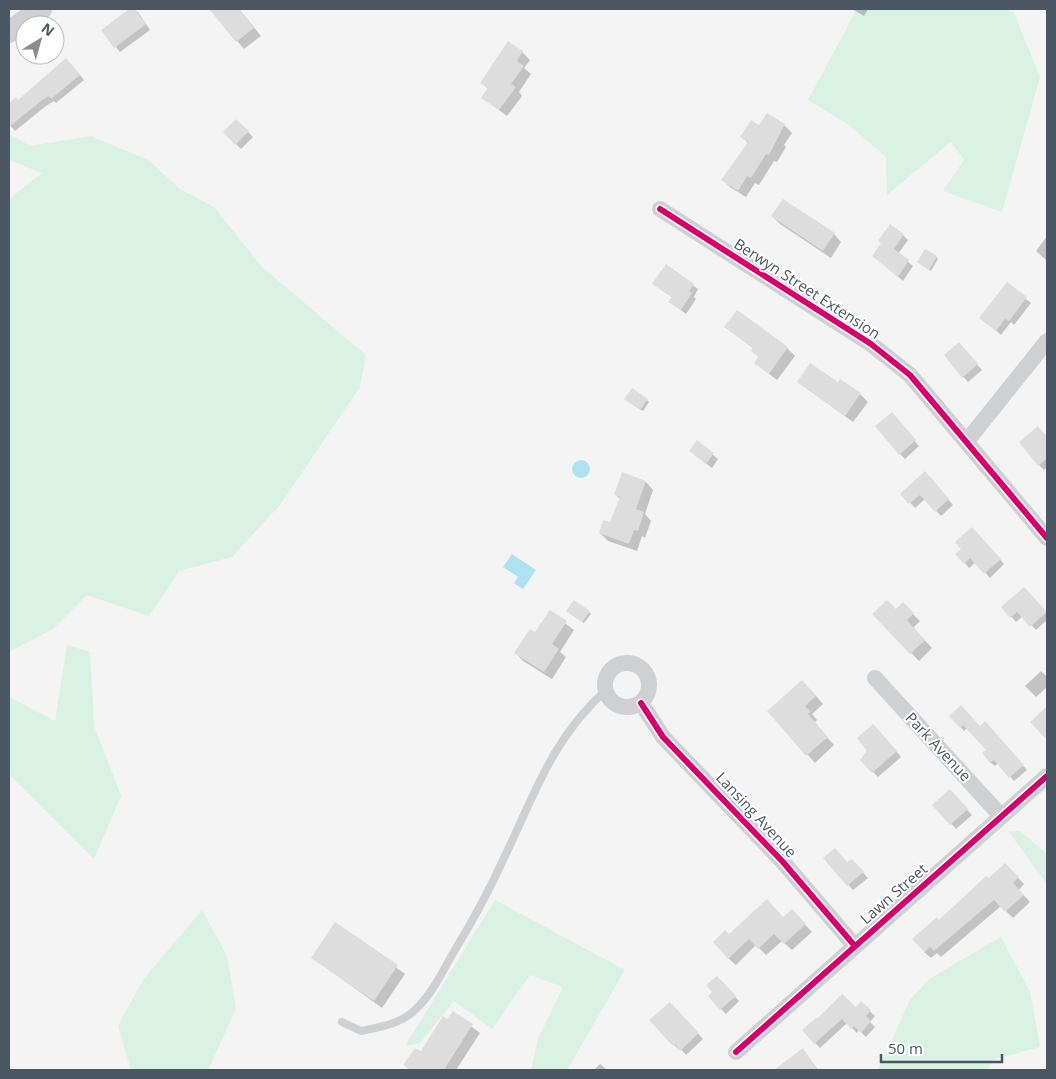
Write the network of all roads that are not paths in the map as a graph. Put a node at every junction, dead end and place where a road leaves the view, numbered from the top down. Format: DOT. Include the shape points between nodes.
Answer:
graph roads {
  1 [pos="41,9"];
  2 [pos="9,32"];
  3 [pos="660,209"];
  4 [pos="1047,341"];
  5 [pos="967,441"];
  6 [pos="1047,538"];
  7 [pos="875,678"];
  8 [pos="606,690"];
  9 [pos="641,703"];
  10 [pos="1047,776"];
  11 [pos="1001,816"];
  12 [pos="854,945"];
  13 [pos="342,1022"];
  14 [pos="736,1052"];
  1 -- 2 [label="street"];
  3 -- 5 [label="street, Berwyn Street Extension" via="871,344 910,375"];
  4 -- 5 [label="street"];
  5 -- 6 [label="street, Berwyn Street Extension"];
  7 -- 11 [label="street, Park Avenue"];
  8 -- 9 [label="street" via="620,706"];
  8 -- 9 [label="street" via="607,676 612,670 625,663 633,664 640,667 648,679 648,692"];
  8 -- 13 [label="lane" via="564,735 471,925 416,1010 394,1024 361,1031"];
  9 -- 12 [label="street, Lansing Avenue" via="663,737 783,862"];
  10 -- 11 [label="street, Lawn Street"];
  11 -- 12 [label="street, Lawn Street"];
  12 -- 14 [label="street, Lawn Street"];
}
